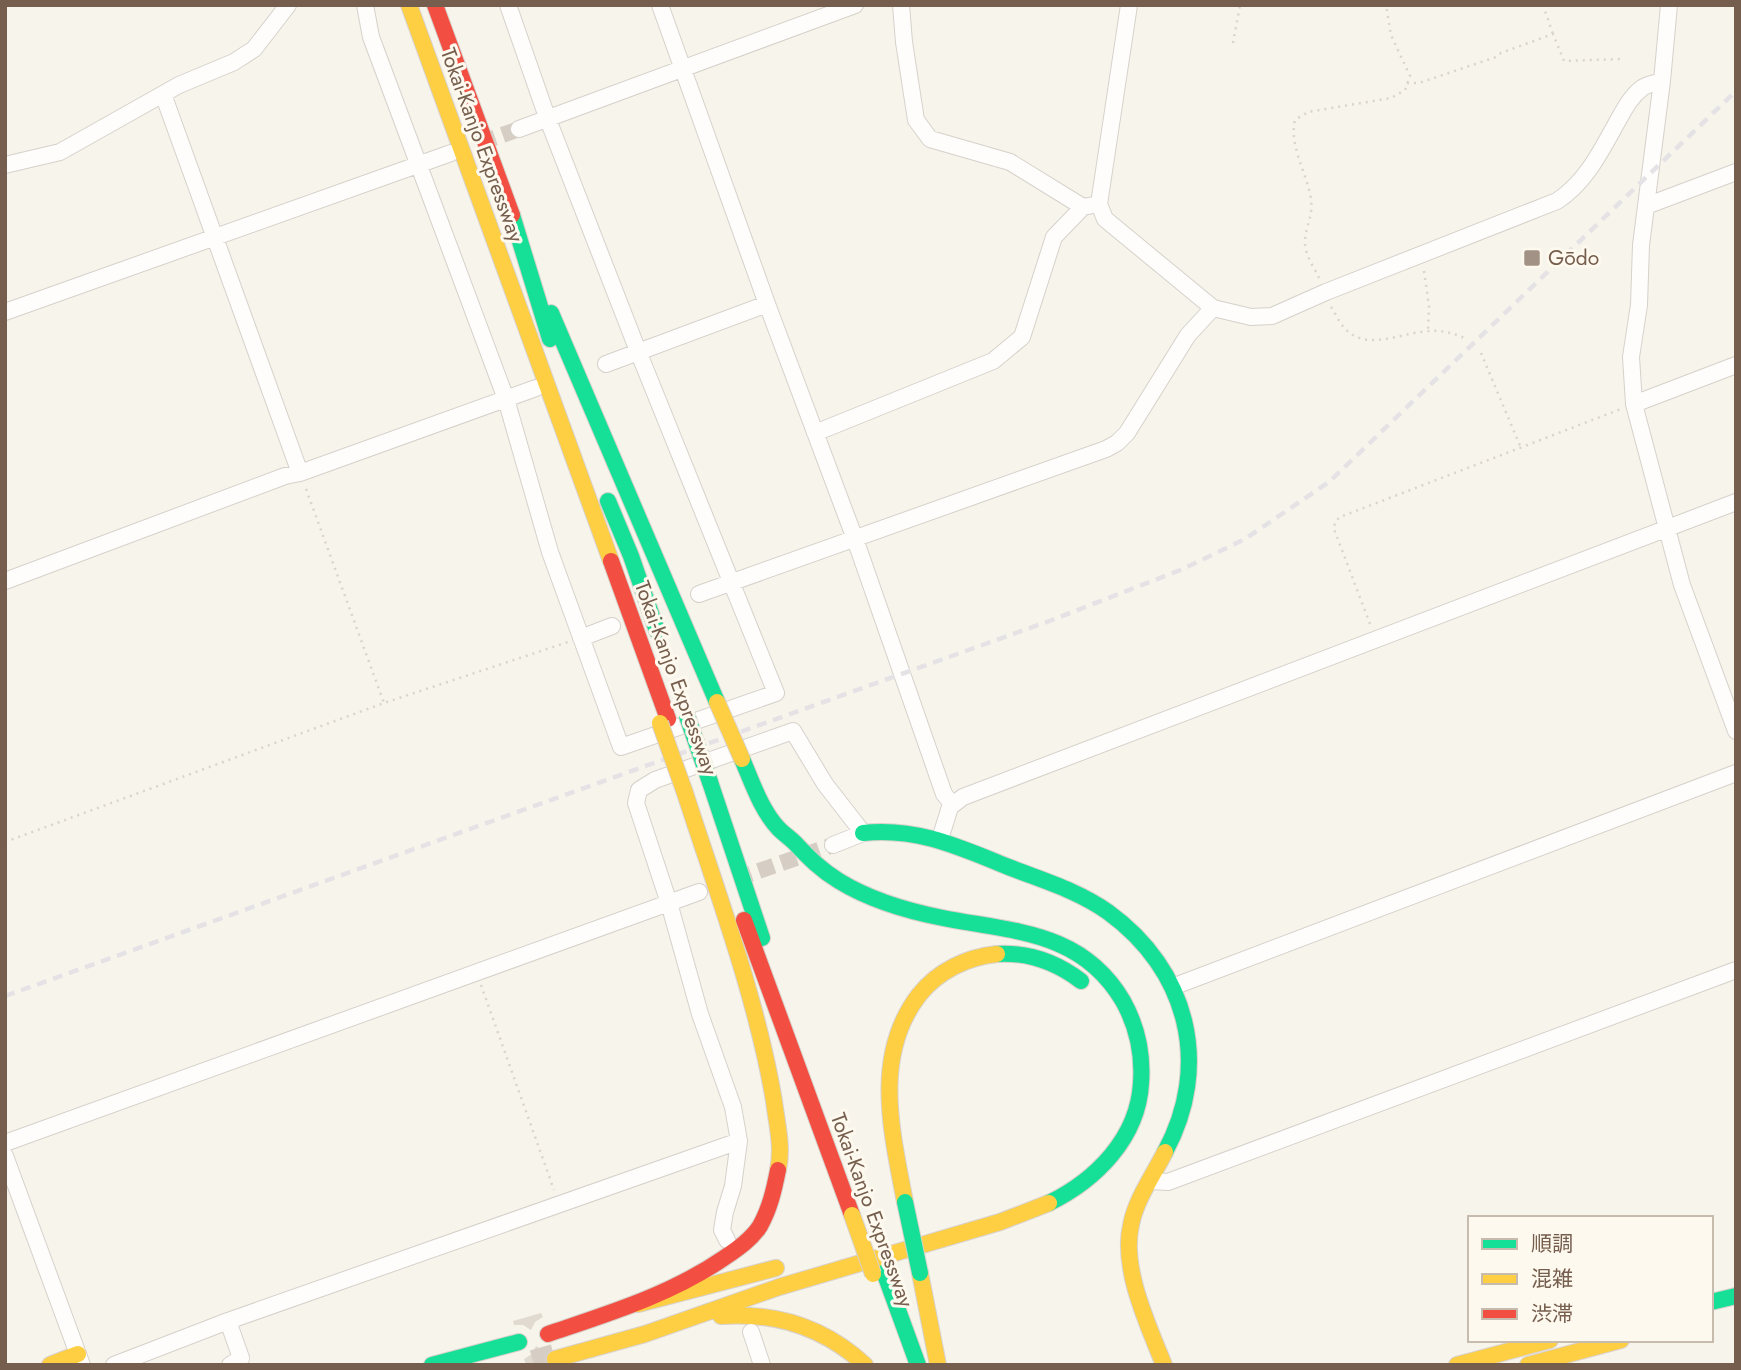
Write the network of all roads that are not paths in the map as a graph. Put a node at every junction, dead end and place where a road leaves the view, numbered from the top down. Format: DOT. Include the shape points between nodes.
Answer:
graph roads {
  1 [pos="288,5"];
  2 [pos="365,5"];
  3 [pos="409,5"];
  4 [pos="435,5"];
  5 [pos="508,5"];
  6 [pos="660,5"];
  7 [pos="855,5"];
  8 [pos="901,5"];
  9 [pos="1129,5"];
  10 [pos="1669,5"];
  11 [pos="683,69"];
  12 [pos="1662,80"];
  13 [pos="163,94"];
  14 [pos="547,117"];
  15 [pos="519,129"];
  16 [pos="451,153"];
  17 [pos="5,164"];
  18 [pos="419,165"];
  19 [pos="1736,172"];
  20 [pos="1091,205"];
  21 [pos="1646,206"];
  22 [pos="214,237"];
  23 [pos="523,245"];
  24 [pos="767,304"];
  25 [pos="1213,307"];
  26 [pos="5,312"];
  27 [pos="638,351"];
  28 [pos="606,364"];
  29 [pos="1736,365"];
  30 [pos="536,388"];
  31 [pos="506,399"];
  32 [pos="571,400"];
  33 [pos="1634,404"];
  34 [pos="815,433"];
  35 [pos="587,449"];
  36 [pos="300,473"];
  37 [pos="1736,502"];
  38 [pos="1666,530"];
  39 [pos="855,539"];
  40 [pos="5,581"];
  41 [pos="732,582"];
  42 [pos="699,594"];
  43 [pos="612,626"];
  44 [pos="581,638"];
  45 [pos="661,642"];
  46 [pos="685,709"];
  47 [pos="1736,732"];
  48 [pos="1736,773"];
  49 [pos="689,789"];
  50 [pos="952,804"];
  51 [pos="863,833"];
  52 [pos="940,839"];
  53 [pos="833,845"];
  54 [pos="699,892"];
  55 [pos="669,903"];
  56 [pos="1736,970"];
  57 [pos="1175,986"];
  58 [pos="1090,988"];
  59 [pos="739,1141"];
  60 [pos="5,1143"];
  61 [pos="5,1156"];
  62 [pos="1151,1181"];
  63 [pos="857,1213"];
  64 [pos="931,1224"];
  65 [pos="727,1240"];
  66 [pos="841,1250"];
  67 [pos="789,1265"];
  68 [pos="878,1272"];
  69 [pos="1736,1296"];
  70 [pos="1713,1302"];
  71 [pos="638,1304"];
  72 [pos="228,1321"];
  73 [pos="751,1332"];
  74 [pos="548,1334"];
  75 [pos="645,1334"];
  76 [pos="519,1342"];
  77 [pos="1542,1342"];
  78 [pos="1616,1342"];
  79 [pos="1579,1358"];
  80 [pos="80,1359"];
  81 [pos="555,1359"];
  82 [pos="239,1363"];
  83 [pos="50,1365"];
  84 [pos="114,1365"];
  85 [pos="432,1365"];
  86 [pos="762,1365"];
  87 [pos="865,1365"];
  88 [pos="906,1365"];
  89 [pos="918,1365"];
  90 [pos="938,1365"];
  91 [pos="1164,1365"];
  92 [pos="1457,1365"];
  93 [pos="1528,1365"];
  1 -- 13 [label="street" via="254,49"];
  2 -- 18 [label="street" via="371,37"];
  3 -- 49 [label="main road, Tokai-Kanjo Expressway"];
  4 -- 23 [label="main road, Tokai-Kanjo Expressway"];
  5 -- 14 [label="street"];
  6 -- 11 [label="street"];
  7 -- 11 [label="street"];
  8 -- 20 [label="street" via="916,120 930,139 1010,162"];
  9 -- 20 [label="street"];
  10 -- 12 [label="street"];
  11 -- 14 [label="street"];
  11 -- 24 [label="street"];
  12 -- 21 [label="street"];
  12 -- 25 [label="street" via="1642,88 1572,191 1557,201 1272,316 1251,317"];
  13 -- 17 [label="street" via="60,152"];
  13 -- 22 [label="street"];
  14 -- 15 [label="street"];
  14 -- 27 [label="street"];
  16 -- 18 [label="street"];
  18 -- 22 [label="street"];
  18 -- 31 [label="street"];
  19 -- 21 [label="street"];
  20 -- 25 [label="street"];
  20 -- 34 [label="street" via="1054,237 1023,337 993,361"];
  21 -- 33 [label="street" via="1631,357"];
  22 -- 26 [label="street"];
  22 -- 36 [label="street"];
  23 -- 32 [label="main road, Tokai-Kanjo Expressway"];
  23 -- 75 [label="main road, bridge" via="754,787 779,828 809,860 883,902 1020,930 1071,949 1108,978 1138,1037 1142,1081 1130,1128 1090,1177 1058,1198 1009,1219 794,1282"];
  24 -- 27 [label="street"];
  24 -- 34 [label="street"];
  25 -- 39 [label="street" via="1188,335 1117,443"];
  27 -- 28 [label="street"];
  27 -- 41 [label="street"];
  29 -- 33 [label="street"];
  30 -- 31 [label="street"];
  31 -- 36 [label="street"];
  31 -- 44 [label="street" via="550,552"];
  33 -- 38 [label="street"];
  34 -- 39 [label="street"];
  35 -- 45 [label="main road, Tokai-Kanjo Expressway"];
  36 -- 40 [label="street"];
  37 -- 38 [label="street"];
  38 -- 47 [label="street"];
  38 -- 50 [label="street"];
  39 -- 41 [label="street"];
  39 -- 50 [label="street" via="944,794"];
  41 -- 42 [label="street"];
  41 -- 44 [label="street" via="776,693 621,747"];
  43 -- 44 [label="street"];
  46 -- 63 [label="main road, Tokai-Kanjo Expressway, bridge"];
  48 -- 57 [label="street"];
  49 -- 63 [label="main road, Tokai-Kanjo Expressway"];
  49 -- 71 [label="main road" via="767,1062 782,1153 772,1200 759,1228 719,1263"];
  50 -- 52 [label="street"];
  51 -- 52 [label="main road" via="921,834"];
  51 -- 53 [label="street"];
  51 -- 55 [label="street" via="825,784 793,731 667,776 639,790 636,803"];
  52 -- 57 [label="main road" via="1078,894 1141,940"];
  54 -- 55 [label="street"];
  55 -- 59 [label="street" via="700,1014 733,1107"];
  55 -- 60 [label="street"];
  56 -- 62 [label="street" via="1168,1182"];
  57 -- 62 [label="main road" via="1192,1047 1191,1074 1183,1115"];
  58 -- 90 [label="main road, bridge" via="1073,974 1035,957 992,954 949,968 916,997 904,1016 890,1062 892,1123"];
  59 -- 65 [label="street" via="723,1221"];
  59 -- 72 [label="street"];
  61 -- 80 [label="street"];
  62 -- 91 [label="main road" via="1130,1228 1131,1268"];
  63 -- 68 [label="main road, Tokai-Kanjo Expressway, bridge"];
  64 -- 66 [label="main road"];
  67 -- 71 [label="main road"];
  68 -- 88 [label="main road, Tokai-Kanjo Expressway"];
  68 -- 89 [label="main road, Tokai-Kanjo Expressway"];
  69 -- 70 [label="main road"];
  71 -- 74 [label="main road"];
  72 -- 82 [label="street"];
  72 -- 84 [label="street"];
  73 -- 86 [label="street"];
  75 -- 81 [label="main road"];
  75 -- 87 [label="main road" via="709,1318 764,1316 814,1330 841,1344"];
  76 -- 85 [label="main road"];
  77 -- 92 [label="main road"];
  78 -- 79 [label="main road"];
  79 -- 93 [label="main road"];
  80 -- 83 [label="main road"];
}
